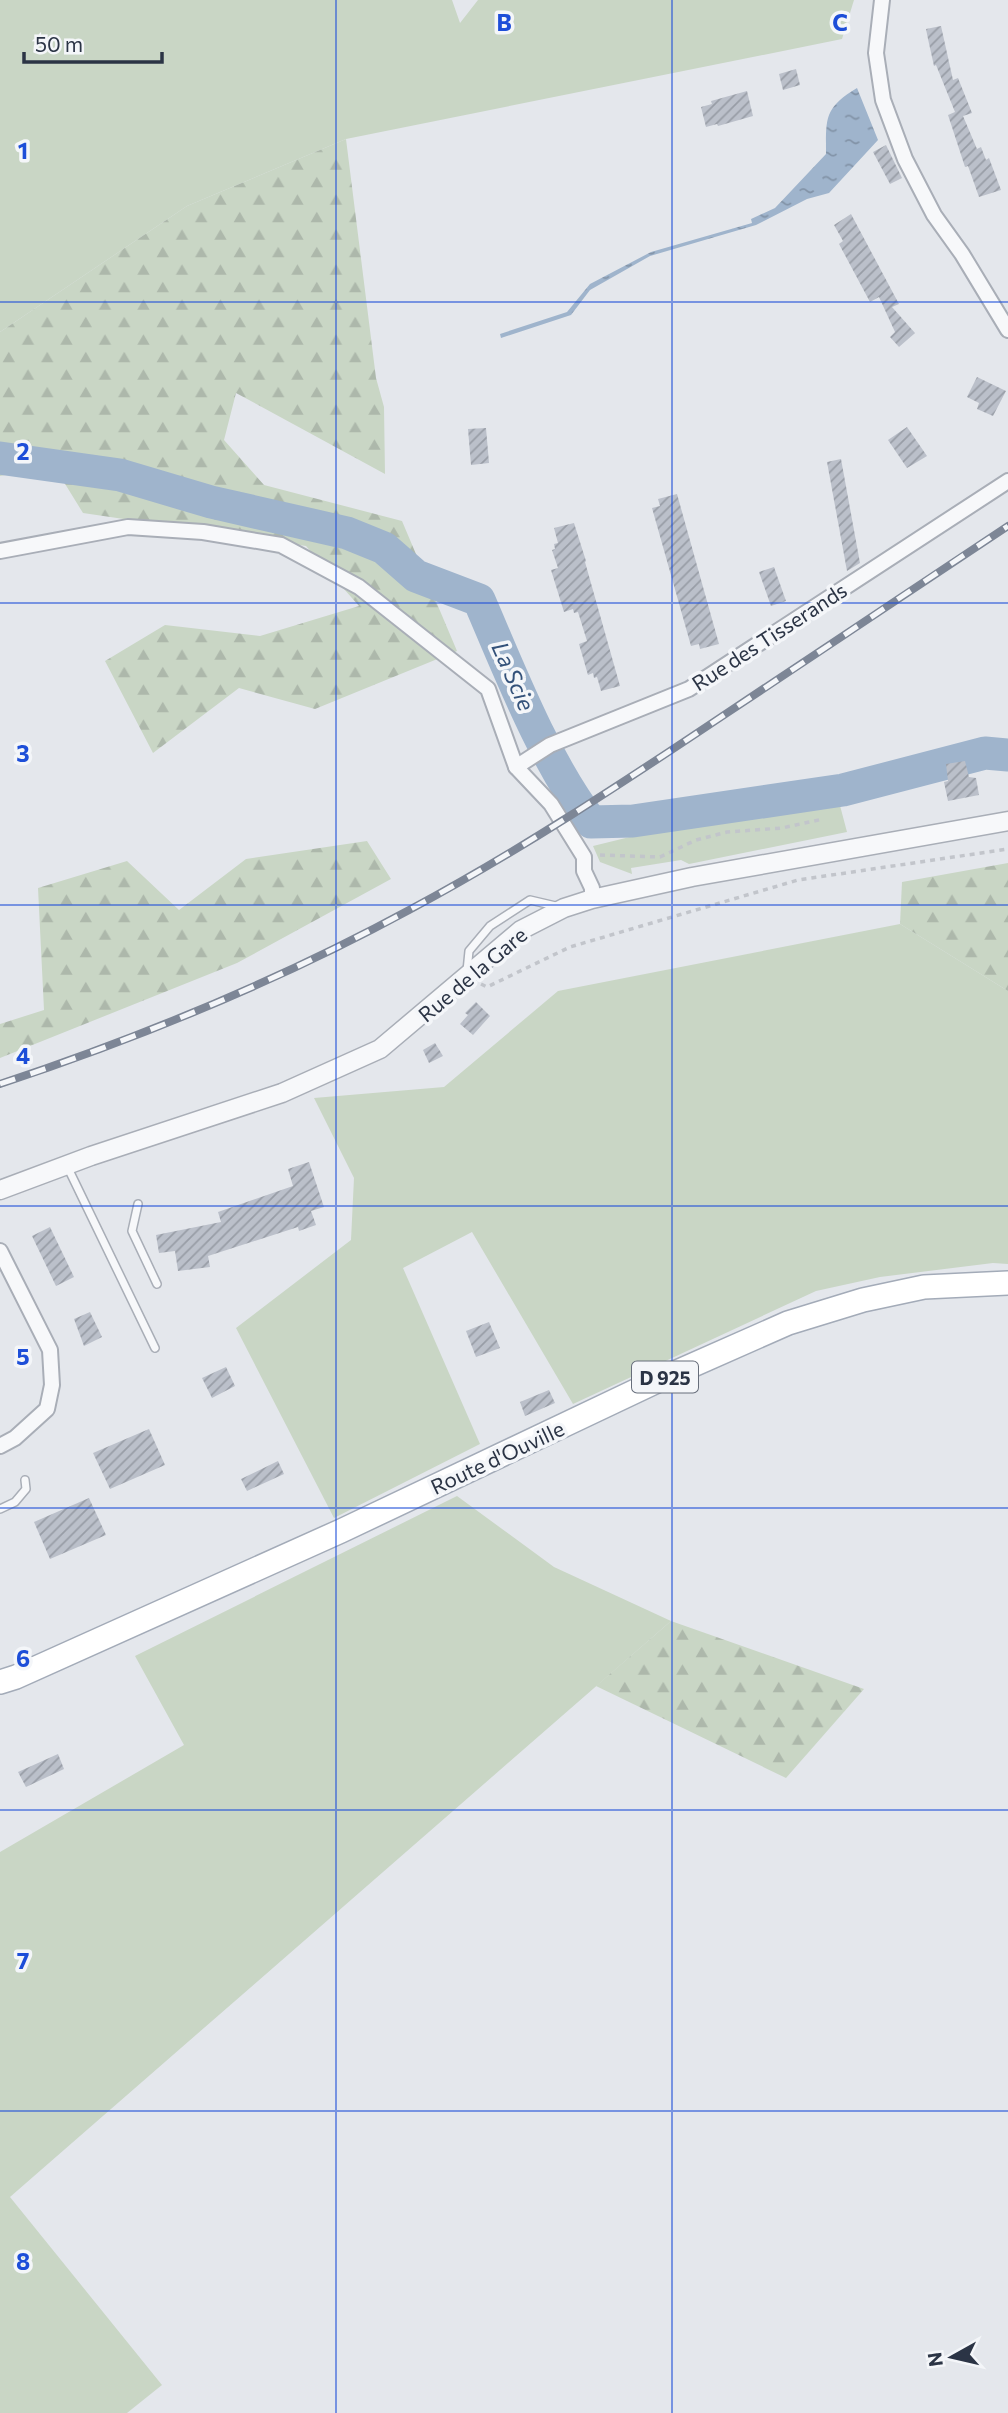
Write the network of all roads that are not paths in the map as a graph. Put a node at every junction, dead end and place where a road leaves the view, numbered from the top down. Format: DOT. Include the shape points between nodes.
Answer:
graph roads {
  1 [pos="882,0"];
  2 [pos="1008,330"];
  3 [pos="1008,481"];
  4 [pos="0,551"];
  5 [pos="520,764"];
  6 [pos="1008,821"];
  7 [pos="592,899"];
  8 [pos="67,1165"];
  9 [pos="0,1190"];
  10 [pos="138,1204"];
  11 [pos="0,1251"];
  12 [pos="1008,1283"];
  13 [pos="157,1284"];
  14 [pos="155,1348"];
  15 [pos="0,1446"];
  16 [pos="25,1480"];
  17 [pos="0,1509"];
  18 [pos="0,1682"];
  1 -- 2 [label="street" via="876,53 883,100 905,159 934,215"];
  3 -- 5 [label="street, Rue des Tisserands" via="689,689 550,745"];
  4 -- 5 [label="street" via="128,527 203,532 281,545 359,587 488,689"];
  5 -- 7 [label="street" via="584,857"];
  6 -- 7 [label="street, Rue de la Gare" via="780,860"];
  7 -- 8 [label="street, Rue de la Gare" via="521,930 380,1049 282,1093"];
  8 -- 9 [label="street, Rue de la Gare"];
  8 -- 14 [label="lane"];
  10 -- 13 [label="lane" via="132,1231"];
  11 -- 15 [label="street" via="50,1350 52,1385 47,1409"];
  12 -- 18 [label="main road, Route d'Ouville / D 925" via="924,1287 788,1323"];
  16 -- 17 [label="lane" via="26,1489 15,1502"];
}
